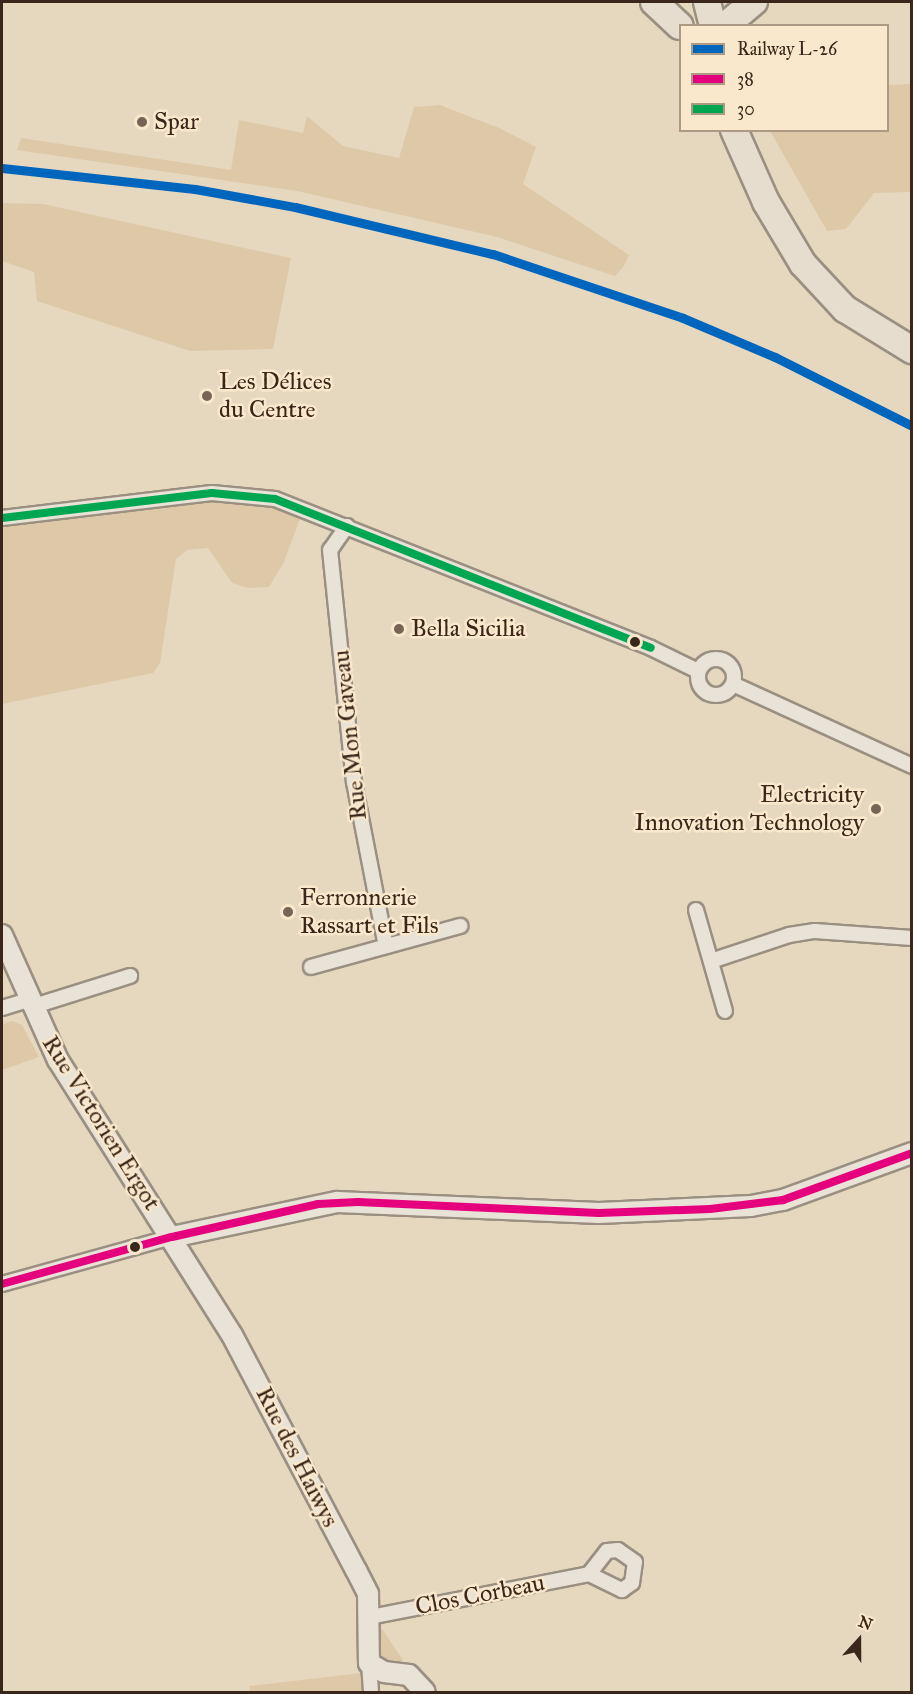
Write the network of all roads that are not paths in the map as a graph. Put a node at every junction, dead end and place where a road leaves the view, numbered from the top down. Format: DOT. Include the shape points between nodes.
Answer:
graph roads {
  1 [pos="654,2"];
  2 [pos="697,2"];
  3 [pos="707,2"];
  4 [pos="754,2"];
  5 [pos="679,24"];
  6 [pos="693,24"];
  7 [pos="712,24"];
  8 [pos="727,24"];
  9 [pos="735,132"];
  10 [pos="749,132"];
  11 [pos="912,336"];
  12 [pos="912,350"];
  13 [pos="2,518"];
  14 [pos="346,526"];
  15 [pos="698,671"];
  16 [pos="733,684"];
  17 [pos="912,766"];
  18 [pos="696,910"];
  19 [pos="460,926"];
  20 [pos="2,935"];
  21 [pos="912,938"];
  22 [pos="386,946"];
  23 [pos="711,961"];
  24 [pos="311,967"];
  25 [pos="130,976"];
  26 [pos="30,1003"];
  27 [pos="2,1008"];
  28 [pos="725,1011"];
  29 [pos="912,1153"];
  30 [pos="172,1237"];
  31 [pos="5,1282"];
  32 [pos="589,1574"];
  33 [pos="370,1617"];
  34 [pos="369,1663"];
  35 [pos="371,1692"];
  36 [pos="425,1692"];
  1 -- 5 [label="highway"];
  2 -- 6 [label="highway"];
  3 -- 7 [label="highway"];
  4 -- 8 [label="highway"];
  9 -- 12 [label="highway" via="766,202 803,264 852,315"];
  10 -- 11 [label="highway" via="777,197 814,256 855,301"];
  13 -- 14 [label="street" via="141,499 232,493 289,502"];
  14 -- 15 [label="street"];
  14 -- 22 [label="street, Rue Mon Gaveau" via="330,550 354,782"];
  15 -- 16 [label="street" via="699,683 712,695 725,693"];
  15 -- 16 [label="street" via="705,662 722,659 732,667"];
  16 -- 17 [label="street"];
  18 -- 23 [label="street"];
  19 -- 22 [label="street"];
  20 -- 26 [label="street, Rue Victorien Ergot"];
  21 -- 23 [label="street" via="815,931 789,935"];
  22 -- 24 [label="street"];
  23 -- 28 [label="street"];
  25 -- 26 [label="street, Rue Victorien Ergot"];
  26 -- 27 [label="street"];
  26 -- 30 [label="street, Rue Victorien Ergot" via="58,1060"];
  29 -- 30 [label="street" via="783,1200 751,1206 599,1213 337,1202"];
  30 -- 31 [label="street"];
  30 -- 33 [label="street, Rue des Haiwys" via="264,1392 368,1594"];
  32 -- 33 [label="street, Clos Corbeau"];
  33 -- 34 [label="street, Rue des Haiwys"];
  34 -- 35 [label="street, Rue des Haiwys"];
  34 -- 36 [label="street" via="384,1672 410,1675"];
}
